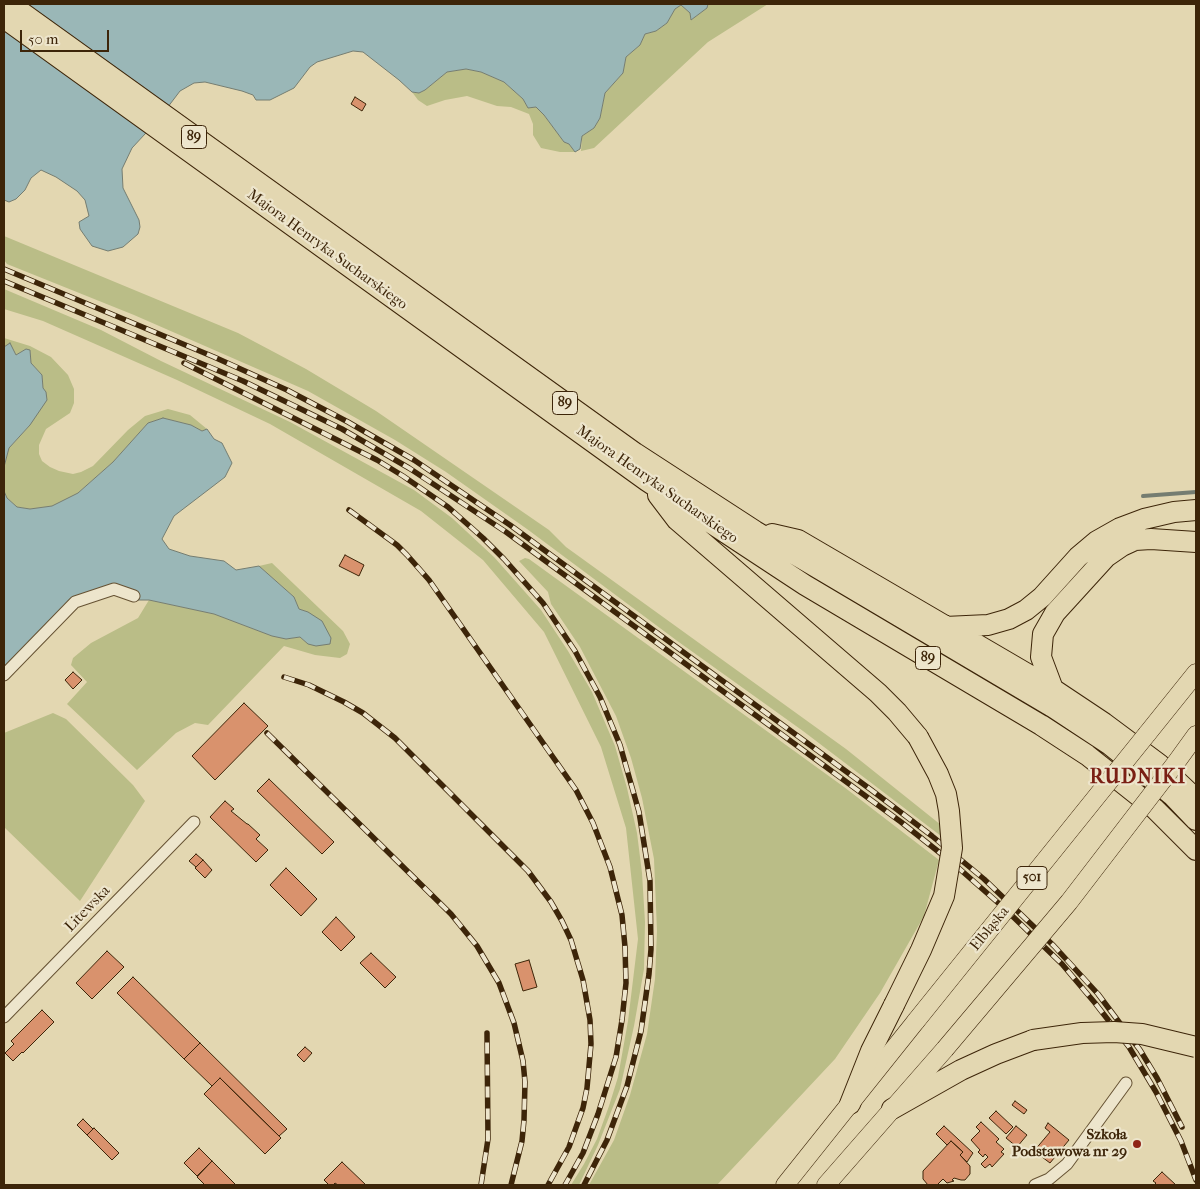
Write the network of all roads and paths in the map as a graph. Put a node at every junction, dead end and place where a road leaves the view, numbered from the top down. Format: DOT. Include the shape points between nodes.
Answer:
graph roads {
  1 [pos="10,4"];
  2 [pos="4,18"];
  3 [pos="374,276"];
  4 [pos="647,481"];
  5 [pos="1196,510"];
  6 [pos="755,531"];
  7 [pos="1196,542"];
  8 [pos="134,596"];
  9 [pos="945,627"];
  10 [pos="1196,674"];
  11 [pos="4,675"];
  12 [pos="1053,689"];
  13 [pos="1196,735"];
  14 [pos="1196,799"];
  15 [pos="1196,820"];
  16 [pos="194,822"];
  17 [pos="1196,850"];
  18 [pos="4,1017"];
  19 [pos="1196,1047"];
  20 [pos="1126,1083"];
  21 [pos="850,1104"];
  22 [pos="892,1109"];
  23 [pos="785,1185"];
  24 [pos="826,1185"];
  25 [pos="1035,1185"];
  1 -- 3 [label="highway, Majora Henryka Sucharskiego / 89"];
  2 -- 3 [label="highway, Majora Henryka Sucharskiego / 89"];
  3 -- 4 [label="highway, Majora Henryka Sucharskiego / 89"];
  3 -- 6 [label="highway, Majora Henryka Sucharskiego / 89"];
  4 -- 17 [label="highway, Majora Henryka Sucharskiego / 89" via="805,585 1087,755 1155,809"];
  4 -- 21 [label="highway, bridge" via="677,520 878,693 908,724 918,736 946,794 952,848 944,896 871,1051"];
  5 -- 9 [label="highway" via="1144,519 1104,537 1078,557 1042,597 1009,619 988,625"];
  6 -- 9 [label="highway" via="798,540"];
  6 -- 15 [label="highway, Majora Henryka Sucharskiego / 89" via="1078,724 1110,745 1173,796"];
  7 -- 12 [label="highway" via="1135,540 1106,557 1055,613 1043,634 1042,657"];
  8 -- 11 [label="street" via="114,589 75,602"];
  9 -- 12 [label="highway"];
  10 -- 21 [label="main road, Elbląska / 501, bridge"];
  12 -- 14 [label="highway" via="1151,758"];
  13 -- 22 [label="main road, bridge" via="1069,902"];
  16 -- 18 [label="street, Litewska"];
  19 -- 22 [label="highway, bridge" via="1142,1034 1114,1032 1033,1040 961,1070"];
  20 -- 25 [label="street" via="1067,1164 1049,1179"];
  21 -- 23 [label="main road, Elbląska / 501"];
  22 -- 24 [label="main road"];
}
